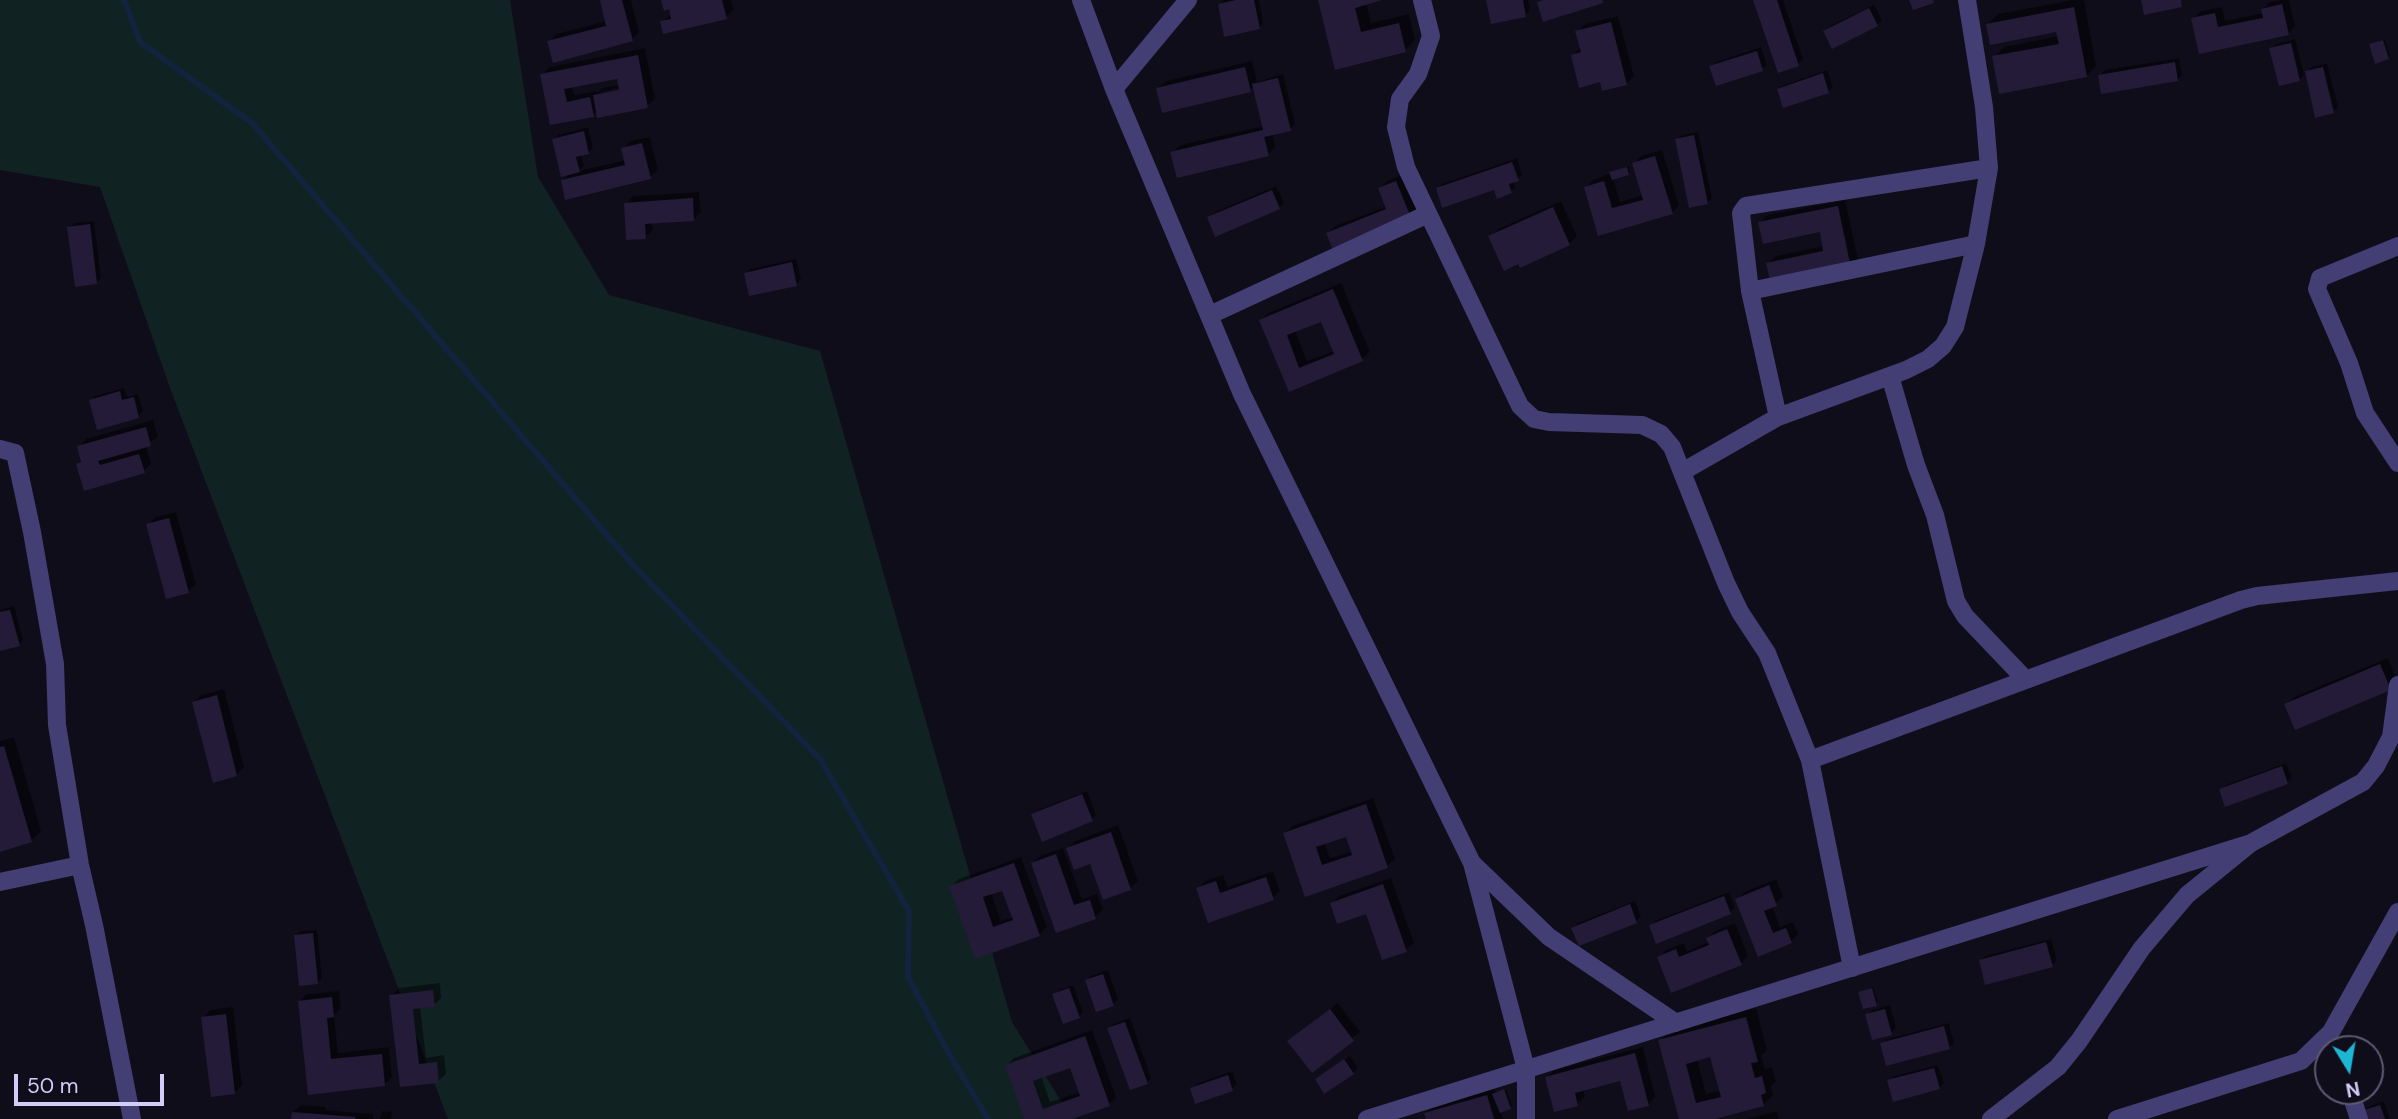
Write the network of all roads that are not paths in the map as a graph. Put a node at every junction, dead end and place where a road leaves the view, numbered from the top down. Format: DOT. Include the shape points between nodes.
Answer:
graph roads {
  1 [pos="1081,0"];
  2 [pos="1188,0"];
  3 [pos="1422,0"];
  4 [pos="1973,1"];
  5 [pos="1114,89"];
  6 [pos="1989,168"];
  7 [pos="1428,214"];
  8 [pos="1976,244"];
  9 [pos="2398,246"];
  10 [pos="1750,291"];
  11 [pos="1210,315"];
  12 [pos="1890,376"];
  13 [pos="1778,417"];
  14 [pos="0,449"];
  15 [pos="2398,463"];
  16 [pos="1682,472"];
  17 [pos="2398,581"];
  18 [pos="2026,680"];
  19 [pos="2398,685"];
  20 [pos="2395,741"];
  21 [pos="1810,760"];
  22 [pos="2251,843"];
  23 [pos="1472,863"];
  24 [pos="80,865"];
  25 [pos="0,882"];
  26 [pos="2398,912"];
  27 [pos="1852,968"];
  28 [pos="1676,1023"];
  29 [pos="2336,1035"];
  30 [pos="2314,1053"];
  31 [pos="1526,1069"];
  32 [pos="132,1119"];
  33 [pos="1367,1119"];
  34 [pos="1526,1119"];
  35 [pos="1991,1119"];
  36 [pos="2117,1119"];
  1 -- 5 [label="street"];
  2 -- 5 [label="street"];
  3 -- 7 [label="street" via="1431,36 1418,74 1400,99 1396,127 1406,167"];
  4 -- 6 [label="street"];
  5 -- 11 [label="street"];
  6 -- 8 [label="street"];
  6 -- 10 [label="street" via="1746,206 1741,213"];
  7 -- 11 [label="street"];
  7 -- 16 [label="street" via="1520,406 1534,419 1549,422 1642,425 1661,434"];
  8 -- 10 [label="street"];
  8 -- 12 [label="street" via="1955,327 1943,346 1928,359"];
  9 -- 15 [label="street" via="2320,278 2317,289 2365,413"];
  10 -- 13 [label="street"];
  11 -- 23 [label="street" via="1248,406"];
  12 -- 13 [label="street"];
  12 -- 18 [label="street" via="1935,515 1956,601"];
  13 -- 16 [label="street"];
  14 -- 24 [label="street" via="15,453 32,532 55,664 57,725"];
  16 -- 21 [label="street" via="1726,583 1767,653"];
  17 -- 18 [label="street" via="2257,596"];
  18 -- 21 [label="street"];
  19 -- 20 [label="street"];
  20 -- 22 [label="street" via="2363,782"];
  21 -- 27 [label="street"];
  22 -- 27 [label="street"];
  22 -- 35 [label="street" via="2187,895 2142,948 2059,1067"];
  23 -- 28 [label="street" via="1549,937"];
  23 -- 31 [label="street"];
  24 -- 25 [label="street"];
  24 -- 32 [label="street"];
  26 -- 29 [label="street"];
  27 -- 28 [label="street"];
  28 -- 31 [label="street"];
  30 -- 36 [label="street" via="2301,1062"];
  31 -- 33 [label="street"];
  31 -- 34 [label="street"];
}
